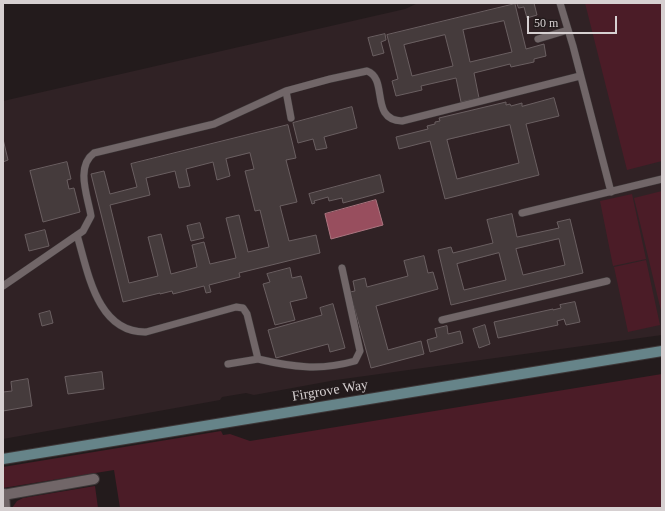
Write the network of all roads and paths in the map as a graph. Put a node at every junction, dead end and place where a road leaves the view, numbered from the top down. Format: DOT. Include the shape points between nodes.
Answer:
graph roads {
  1 [pos="560,3"];
  2 [pos="568,30"];
  3 [pos="538,39"];
  4 [pos="580,76"];
  5 [pos="286,91"];
  6 [pos="291,118"];
  7 [pos="662,180"];
  8 [pos="610,192"];
  9 [pos="522,213"];
  10 [pos="77,235"];
  11 [pos="342,268"];
  12 [pos="607,281"];
  13 [pos="3,286"];
  14 [pos="442,320"];
  15 [pos="662,351"];
  16 [pos="258,359"];
  17 [pos="228,364"];
  18 [pos="3,459"];
  19 [pos="94,479"];
  20 [pos="4,494"];
  21 [pos="6,508"];
  1 -- 2 [label="lane"];
  2 -- 3 [label="lane"];
  2 -- 4 [label="lane"];
  4 -- 5 [label="lane" via="402,121 394,121 386,115 374,76 367,72"];
  4 -- 8 [label="lane"];
  5 -- 6 [label="lane"];
  5 -- 10 [label="lane" via="214,124 94,153 86,161 84,178 91,216 83,231"];
  7 -- 8 [label="lane"];
  8 -- 9 [label="lane"];
  10 -- 13 [label="lane"];
  10 -- 16 [label="lane" via="96,295 110,319 137,332 146,332 236,307 243,308 247,314"];
  11 -- 16 [label="lane" via="360,351 356,361 320,368 302,368"];
  12 -- 14 [label="lane"];
  15 -- 18 [label="street, Firgrove Way"];
  16 -- 17 [label="lane"];
  19 -- 20 [label="street"];
  20 -- 21 [label="street"];
}
